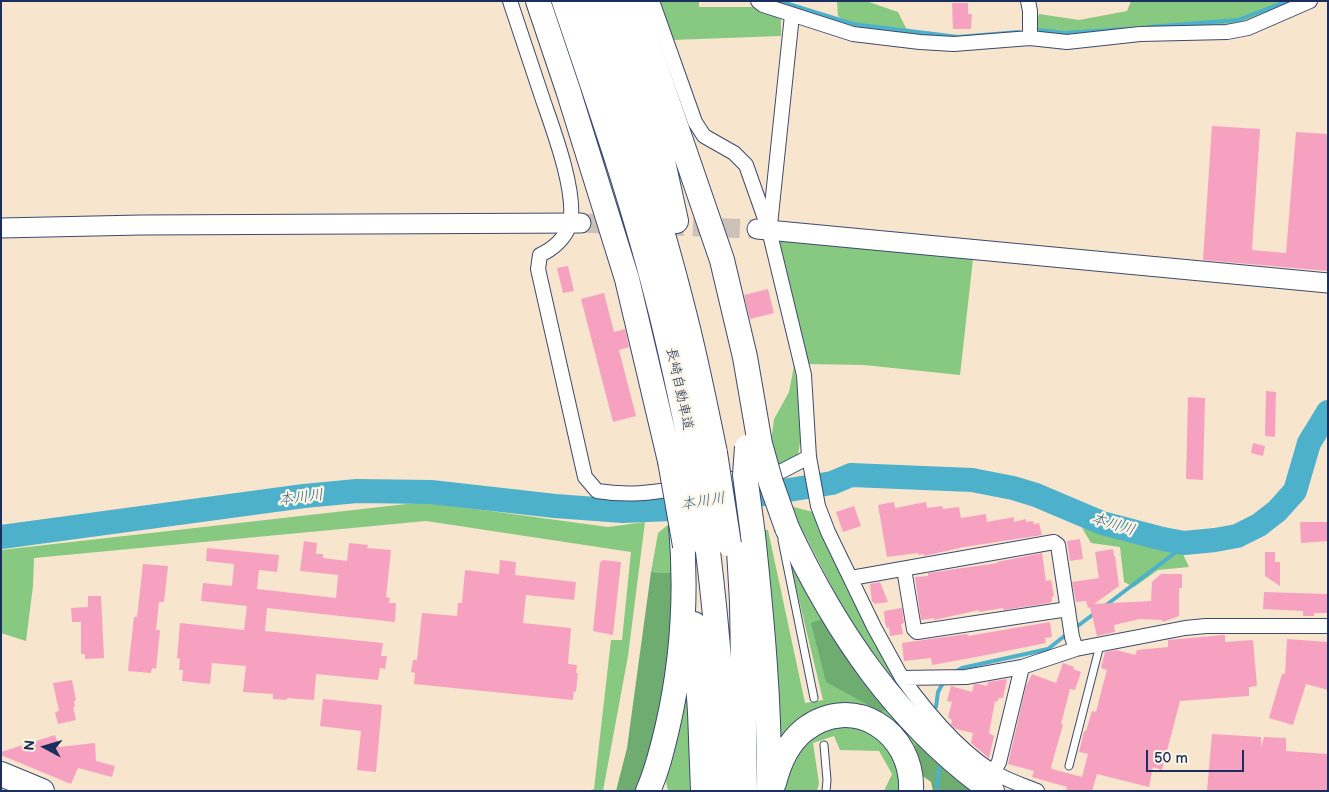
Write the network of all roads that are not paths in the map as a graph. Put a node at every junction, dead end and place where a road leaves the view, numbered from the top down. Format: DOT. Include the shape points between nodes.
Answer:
graph roads {
  1 [pos="510,1"];
  2 [pos="538,1"];
  3 [pos="546,1"];
  4 [pos="564,1"];
  5 [pos="588,1"];
  6 [pos="605,1"];
  7 [pos="612,1"];
  8 [pos="633,1"];
  9 [pos="652,1"];
  10 [pos="758,1"];
  11 [pos="1028,1"];
  12 [pos="1310,1"];
  13 [pos="774,5"];
  14 [pos="792,15"];
  15 [pos="1030,38"];
  16 [pos="676,221"];
  17 [pos="575,223"];
  18 [pos="1,228"];
  19 [pos="763,229"];
  20 [pos="642,241"];
  21 [pos="1328,283"];
  22 [pos="718,453"];
  23 [pos="810,462"];
  24 [pos="784,529"];
  25 [pos="716,543"];
  26 [pos="904,570"];
  27 [pos="851,578"];
  28 [pos="1069,615"];
  29 [pos="1328,626"];
  30 [pos="1074,643"];
  31 [pos="1100,645"];
  32 [pos="1022,667"];
  33 [pos="902,678"];
  34 [pos="814,698"];
  35 [pos="824,745"];
  36 [pos="658,766"];
  37 [pos="1069,766"];
  38 [pos="1,774"];
  39 [pos="993,781"];
  40 [pos="42,791"];
  41 [pos="648,791"];
  42 [pos="659,791"];
  43 [pos="701,791"];
  44 [pos="725,791"];
  45 [pos="745,791"];
  46 [pos="771,791"];
  47 [pos="826,791"];
  48 [pos="911,791"];
  49 [pos="1037,791"];
  1 -- 17 [label="street" via="562,159"];
  2 -- 22 [label="highway" via="627,279 655,393"];
  3 -- 20 [label="highway"];
  4 -- 20 [label="highway, 長崎自動車道"];
  5 -- 22 [label="highway" via="663,234"];
  6 -- 16 [label="highway"];
  7 -- 16 [label="highway" via="662,157"];
  8 -- 22 [label="highway" via="722,260 748,373 750,399"];
  9 -- 19 [label="street" via="695,122 704,136 734,153 746,165"];
  10 -- 13 [label="street"];
  11 -- 15 [label="street"];
  12 -- 15 [label="street" via="1248,28 1227,32 1140,34 1067,42"];
  13 -- 14 [label="street"];
  14 -- 15 [label="street" via="853,34 920,42 954,44"];
  14 -- 19 [label="street"];
  16 -- 22 [label="highway" via="701,326"];
  17 -- 18 [label="street"];
  17 -- 23 [label="street" via="540,256 538,269 585,476 597,492 646,494 782,471"];
  19 -- 21 [label="street"];
  19 -- 23 [label="street" via="804,375"];
  20 -- 22 [label="highway, 長崎自動車道" via="670,350"];
  22 -- 24 [label="highway, bridge" via="771,483"];
  22 -- 25 [label="highway, bridge"];
  22 -- 25 [label="highway, bridge" via="745,475"];
  22 -- 25 [label="highway, bridge" via="680,513"];
  23 -- 27 [label="street" via="816,498 828,532"];
  24 -- 34 [label="lane"];
  24 -- 39 [label="highway" via="845,636 906,715 955,763"];
  25 -- 36 [label="highway" via="684,596 680,654 670,718"];
  25 -- 43 [label="highway" via="698,663"];
  25 -- 44 [label="highway" via="716,620"];
  25 -- 45 [label="highway" via="742,668"];
  25 -- 46 [label="highway" via="766,681"];
  26 -- 27 [label="street"];
  26 -- 28 [label="street" via="917,632"];
  26 -- 28 [label="street" via="1054,542 1058,545"];
  27 -- 33 [label="street"];
  28 -- 30 [label="street"];
  29 -- 31 [label="street" via="1192,627"];
  30 -- 31 [label="street"];
  30 -- 32 [label="street"];
  31 -- 37 [label="lane"];
  32 -- 33 [label="street" via="955,678"];
  32 -- 39 [label="street"];
  33 -- 39 [label="street" via="919,702"];
  35 -- 47 [label="lane"];
  36 -- 41 [label="highway"];
  36 -- 42 [label="lane"];
  38 -- 40 [label="highway"];
  39 -- 49 [label="street" via="1000,776"];
  46 -- 48 [label="highway" via="778,768 804,730 818,721 846,716 872,721 895,739 909,765"];
}
